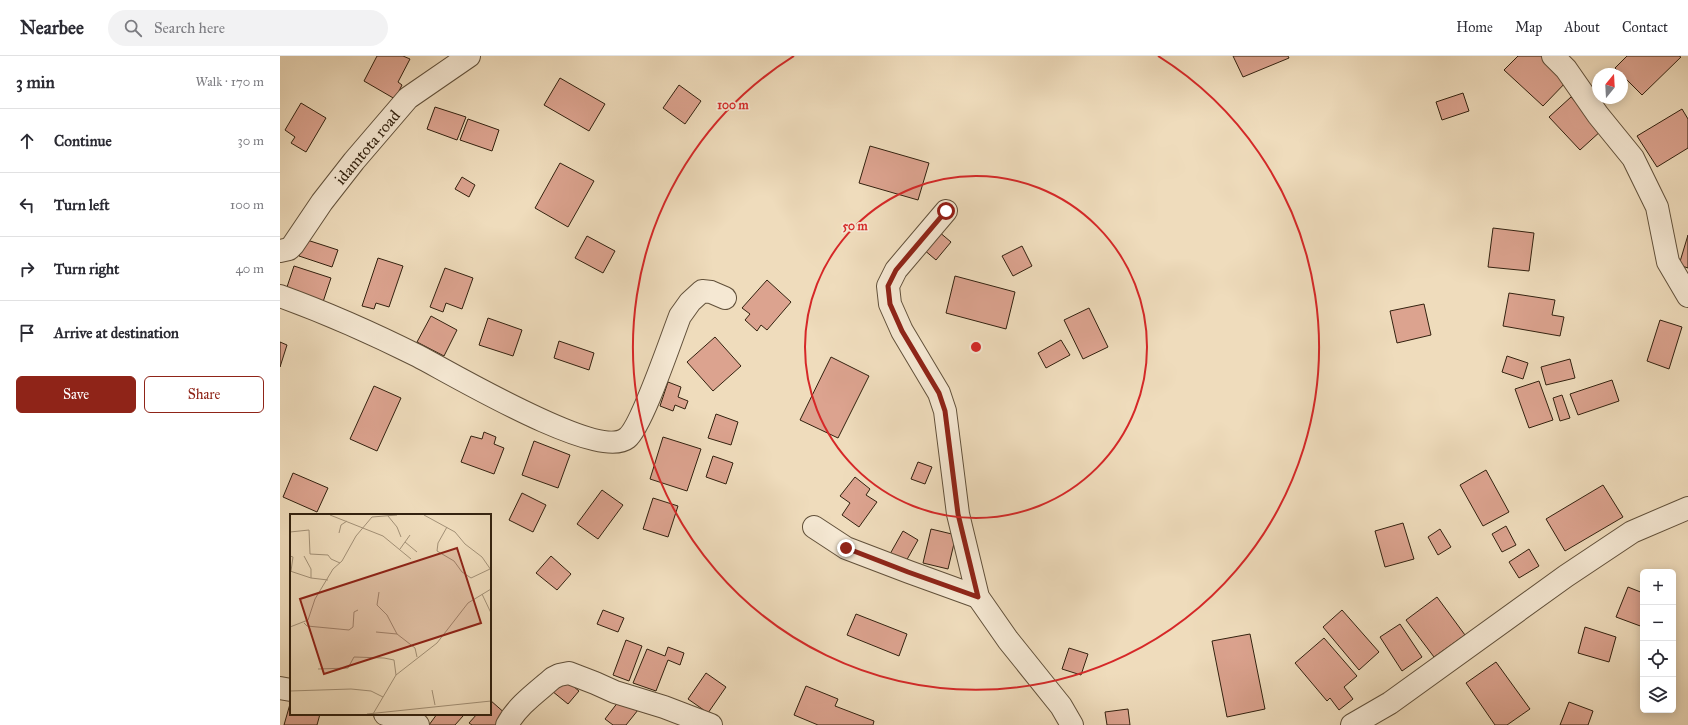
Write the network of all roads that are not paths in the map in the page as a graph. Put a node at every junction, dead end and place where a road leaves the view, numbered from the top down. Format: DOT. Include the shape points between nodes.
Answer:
graph roads {
  1 [pos="469,56"];
  2 [pos="1553,56"];
  3 [pos="946,211"];
  4 [pos="280,251"];
  5 [pos="280,296"];
  6 [pos="1688,296"];
  7 [pos="725,298"];
  8 [pos="1688,508"];
  9 [pos="814,527"];
  10 [pos="978,597"];
  11 [pos="280,688"];
  12 [pos="290,690"];
  13 [pos="388,715"];
  14 [pos="418,725"];
  15 [pos="508,725"];
  16 [pos="711,725"];
  17 [pos="1072,725"];
  18 [pos="1352,725"];
  1 -- 4 [label="street, idamtota road" via="408,98 354,161 293,245"];
  2 -- 6 [label="street" via="1566,69 1598,115 1633,158 1656,207 1668,262"];
  3 -- 10 [label="street" via="896,270 888,286 890,304 902,331 939,393 945,411 958,514"];
  5 -- 7 [label="street" via="418,356 522,411 598,440 619,442 628,438 639,420 680,316 690,302 702,291"];
  8 -- 18 [label="street" via="1625,537 1566,576 1390,703"];
  9 -- 10 [label="street" via="846,548"];
  10 -- 17 [label="street" via="1008,640 1061,706"];
  11 -- 12 [label="street"];
  13 -- 14 [label="street"];
  15 -- 16 [label="street" via="521,707 553,678 569,673 615,692"];
}
